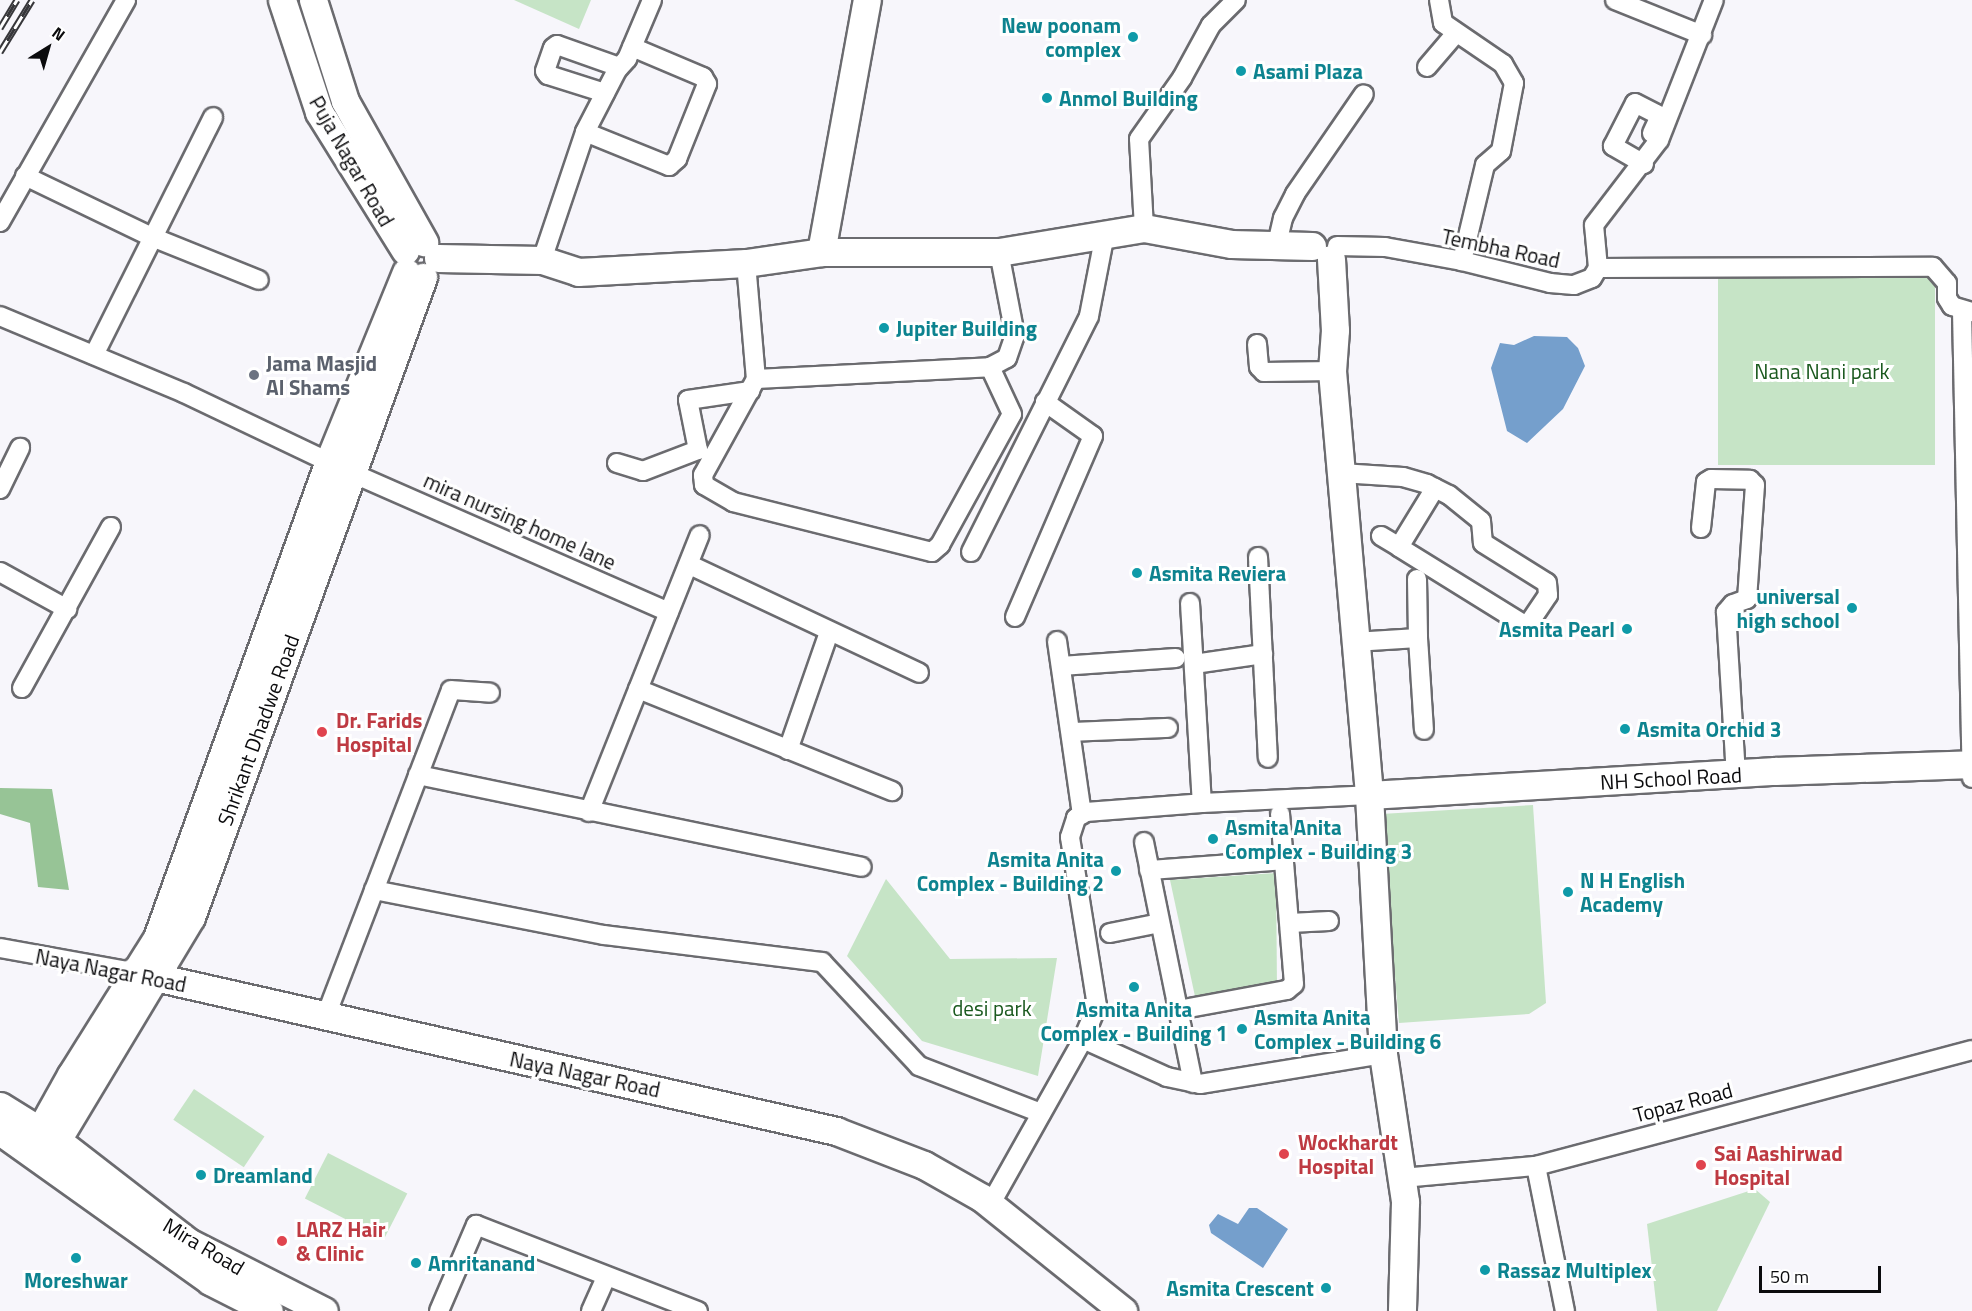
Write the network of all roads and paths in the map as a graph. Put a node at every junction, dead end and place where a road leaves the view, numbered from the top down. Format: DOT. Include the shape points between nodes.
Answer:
graph roads {
  1 [pos="126,0"];
  2 [pos="282,0"];
  3 [pos="313,0"];
  4 [pos="652,0"];
  5 [pos="867,0"];
  6 [pos="1236,0"];
  7 [pos="1439,0"];
  8 [pos="1615,0"];
  9 [pos="1714,0"];
  10 [pos="1456,33"];
  11 [pos="1702,35"];
  12 [pos="632,47"];
  13 [pos="619,67"];
  14 [pos="1427,67"];
  15 [pos="605,93"];
  16 [pos="1364,94"];
  17 [pos="213,117"];
  18 [pos="585,132"];
  19 [pos="25,176"];
  20 [pos="0,222"];
  21 [pos="1144,228"];
  22 [pos="1105,234"];
  23 [pos="152,237"];
  24 [pos="1277,244"];
  25 [pos="1327,250"];
  26 [pos="821,252"];
  27 [pos="999,252"];
  28 [pos="419,260"];
  29 [pos="542,260"];
  30 [pos="1462,261"];
  31 [pos="746,263"];
  32 [pos="1598,268"];
  33 [pos="259,280"];
  34 [pos="1967,312"];
  35 [pos="0,315"];
  36 [pos="1257,344"];
  37 [pos="94,355"];
  38 [pos="990,367"];
  39 [pos="1332,371"];
  40 [pos="753,385"];
  41 [pos="1045,402"];
  42 [pos="20,448"];
  43 [pos="617,463"];
  44 [pos="341,467"];
  45 [pos="1341,473"];
  46 [pos="1435,488"];
  47 [pos="0,489"];
  48 [pos="111,527"];
  49 [pos="1701,528"];
  50 [pos="700,535"];
  51 [pos="1382,536"];
  52 [pos="1969,537"];
  53 [pos="1399,547"];
  54 [pos="971,552"];
  55 [pos="1258,557"];
  56 [pos="690,565"];
  57 [pos="0,572"];
  58 [pos="1417,579"];
  59 [pos="1190,603"];
  60 [pos="67,609"];
  61 [pos="669,612"];
  62 [pos="1015,617"];
  63 [pos="829,632"];
  64 [pos="1418,639"];
  65 [pos="1057,641"];
  66 [pos="1354,642"];
  67 [pos="1970,649"];
  68 [pos="1263,654"];
  69 [pos="1176,658"];
  70 [pos="1194,664"];
  71 [pos="1061,666"];
  72 [pos="919,673"];
  73 [pos="22,688"];
  74 [pos="638,689"];
  75 [pos="490,693"];
  76 [pos="1168,728"];
  77 [pos="1424,730"];
  78 [pos="1071,732"];
  79 [pos="788,750"];
  80 [pos="1268,758"];
  81 [pos="1971,769"];
  82 [pos="418,774"];
  83 [pos="1736,776"];
  84 [pos="892,791"];
  85 [pos="1369,795"];
  86 [pos="1202,803"];
  87 [pos="589,812"];
  88 [pos="1082,814"];
  89 [pos="1280,814"];
  90 [pos="1143,842"];
  91 [pos="1284,860"];
  92 [pos="861,867"];
  93 [pos="1149,870"];
  94 [pos="374,890"];
  95 [pos="1329,921"];
  96 [pos="1160,923"];
  97 [pos="1290,923"];
  98 [pos="1110,933"];
  99 [pos="0,948"];
  100 [pos="145,975"];
  101 [pos="1178,1010"];
  102 [pos="326,1018"];
  103 [pos="1083,1040"];
  104 [pos="1972,1050"];
  105 [pos="1383,1054"];
  106 [pos="1193,1083"];
  107 [pos="0,1107"];
  108 [pos="1041,1113"];
  109 [pos="0,1131"];
  110 [pos="47,1145"];
  111 [pos="1536,1166"];
  112 [pos="1403,1178"];
  113 [pos="990,1204"];
  114 [pos="606,1278"];
  115 [pos="269,1311"];
  116 [pos="324,1311"];
  117 [pos="439,1311"];
  118 [pos="591,1311"];
  119 [pos="698,1311"];
  120 [pos="1123,1311"];
  121 [pos="1402,1311"];
  122 [pos="1565,1311"];
  1 -- 19 [label="street"];
  2 -- 28 [label="street, Puja Nagar Road" via="319,112"];
  3 -- 28 [label="street, Puja Nagar Road" via="345,101"];
  4 -- 12 [label="street"];
  5 -- 26 [label="street"];
  6 -- 21 [label="street" via="1211,25 1182,78 1139,139"];
  7 -- 10 [label="street" via="1443,23"];
  8 -- 11 [label="street"];
  9 -- 11 [label="street"];
  10 -- 14 [label="street"];
  10 -- 30 [label="street" via="1503,64 1514,83 1501,152 1485,165"];
  11 -- 32 [label="street" via="1665,128 1594,225"];
  12 -- 13 [label="street"];
  12 -- 18 [label="street" via="703,77 707,84 677,159 669,166"];
  13 -- 15 [label="street"];
  13 -- 15 [label="street" via="557,45 553,48 545,71 548,75"];
  15 -- 18 [label="street"];
  16 -- 24 [label="street" via="1295,194"];
  17 -- 23 [label="street"];
  18 -- 29 [label="street"];
  19 -- 20 [label="street"];
  19 -- 23 [label="street"];
  21 -- 22 [label="street"];
  21 -- 24 [label="street" via="1231,244"];
  22 -- 27 [label="street"];
  22 -- 41 [label="street" via="1089,316"];
  23 -- 33 [label="street"];
  23 -- 37 [label="street"];
  24 -- 25 [label="street"];
  25 -- 30 [label="street, Tembha Road" via="1385,247"];
  25 -- 39 [label="street" via="1335,330"];
  26 -- 27 [label="street"];
  26 -- 31 [label="street"];
  27 -- 38 [label="street" via="1015,335 1007,358"];
  28 -- 29 [label="street"];
  28 -- 44 [label="street, Shrikant Dhadwe Road"];
  29 -- 31 [label="street" via="578,272"];
  30 -- 32 [label="street, Tembha Road" via="1550,283 1574,285 1592,278"];
  31 -- 40 [label="street"];
  32 -- 34 [label="street" via="1934,267 1947,283 1947,298"];
  34 -- 52 [label="street"];
  35 -- 37 [label="street, mira nursing home lane"];
  36 -- 39 [label="street" via="1259,367 1264,372"];
  37 -- 44 [label="street, mira nursing home lane"];
  38 -- 40 [label="street"];
  38 -- 40 [label="street" via="1012,414 940,545 932,552 733,502 704,485 704,475"];
  39 -- 45 [label="street"];
  40 -- 43 [label="street" via="688,400 698,450 643,471"];
  41 -- 54 [label="street"];
  41 -- 62 [label="street" via="1093,436"];
  42 -- 47 [label="street"];
  44 -- 61 [label="street, mira nursing home lane"];
  44 -- 100 [label="street, Shrikant Dhadwe Road" via="191,917"];
  45 -- 46 [label="street" via="1403,477"];
  45 -- 66 [label="street"];
  46 -- 53 [label="street"];
  46 -- 53 [label="street" via="1481,521 1483,543 1547,583 1548,595 1530,622 1523,624"];
  48 -- 60 [label="street"];
  49 -- 83 [label="street" via="1706,482 1750,480 1755,485 1747,599 1733,604 1726,612"];
  50 -- 56 [label="street"];
  51 -- 53 [label="street"];
  52 -- 67 [label="street"];
  55 -- 68 [label="street"];
  56 -- 61 [label="street"];
  56 -- 63 [label="street"];
  57 -- 60 [label="street"];
  58 -- 64 [label="street"];
  59 -- 70 [label="street"];
  60 -- 73 [label="street"];
  61 -- 74 [label="street"];
  63 -- 72 [label="street"];
  63 -- 79 [label="street"];
  64 -- 66 [label="street"];
  64 -- 77 [label="street"];
  65 -- 71 [label="street"];
  66 -- 85 [label="street"];
  67 -- 81 [label="street"];
  68 -- 70 [label="street"];
  68 -- 80 [label="street"];
  69 -- 71 [label="street"];
  70 -- 86 [label="street"];
  71 -- 78 [label="street"];
  74 -- 79 [label="street"];
  74 -- 87 [label="street"];
  75 -- 82 [label="street" via="451,690"];
  76 -- 78 [label="street"];
  78 -- 88 [label="street"];
  79 -- 84 [label="street"];
  81 -- 83 [label="street, NH School Road"];
  82 -- 87 [label="street"];
  82 -- 94 [label="street"];
  83 -- 85 [label="street, NH School Road"];
  85 -- 86 [label="street"];
  85 -- 105 [label="street"];
  86 -- 88 [label="street"];
  87 -- 92 [label="street"];
  88 -- 103 [label="street" via="1071,826 1070,837 1097,1006"];
  89 -- 91 [label="street"];
  90 -- 93 [label="street"];
  91 -- 93 [label="street"];
  91 -- 97 [label="street"];
  93 -- 96 [label="street"];
  94 -- 102 [label="street"];
  94 -- 108 [label="street" via="604,935 822,962 919,1066"];
  95 -- 97 [label="street"];
  96 -- 98 [label="street"];
  96 -- 101 [label="street"];
  97 -- 101 [label="street" via="1295,978 1292,988"];
  99 -- 100 [label="street, Naya Nagar Road"];
  100 -- 102 [label="street, Naya Nagar Road"];
  100 -- 110 [label="street, Shrikant Dhadwe Road"];
  101 -- 106 [label="street"];
  102 -- 113 [label="street, Naya Nagar Road" via="836,1131 924,1166"];
  103 -- 106 [label="street" via="1167,1077"];
  103 -- 108 [label="street"];
  104 -- 111 [label="street, Topaz Road"];
  105 -- 106 [label="street"];
  105 -- 112 [label="street"];
  107 -- 110 [label="street"];
  108 -- 113 [label="street"];
  109 -- 110 [label="street"];
  110 -- 115 [label="street, Mira Road" via="210,1281"];
  110 -- 116 [label="street, Mira Road" via="190,1243"];
  111 -- 112 [label="street, Topaz Road"];
  111 -- 122 [label="street"];
  112 -- 121 [label="street"];
  113 -- 120 [label="street, Naya Nagar Road"];
  114 -- 117 [label="street" via="476,1226"];
  114 -- 118 [label="street"];
  114 -- 119 [label="street"];
}
